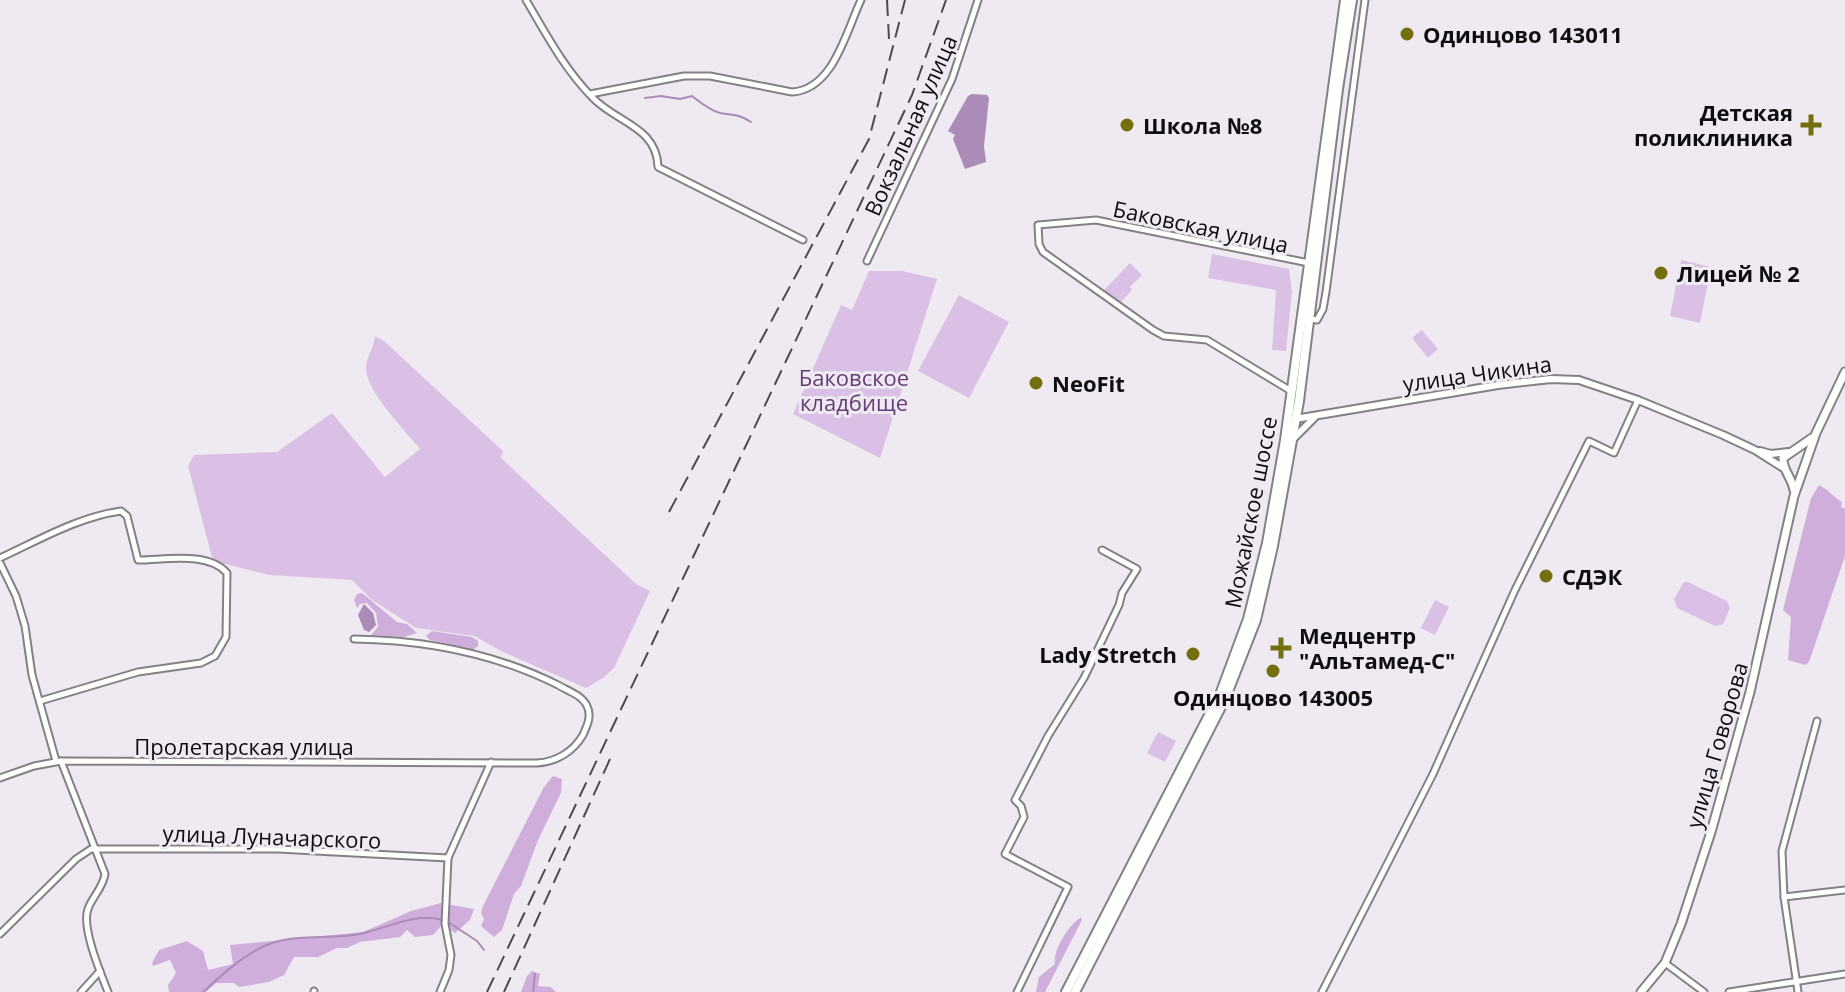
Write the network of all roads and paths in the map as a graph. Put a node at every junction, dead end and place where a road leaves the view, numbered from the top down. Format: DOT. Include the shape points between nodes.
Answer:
graph roads {
  1 [pos="526,0"];
  2 [pos="861,0"];
  3 [pos="978,0"];
  4 [pos="1345,0"];
  5 [pos="1352,0"];
  6 [pos="1365,0"];
  7 [pos="589,94"];
  8 [pos="803,240"];
  9 [pos="867,261"];
  10 [pos="1310,263"];
  11 [pos="1314,320"];
  12 [pos="1845,372"];
  13 [pos="1291,391"];
  14 [pos="1638,400"];
  15 [pos="1317,416"];
  16 [pos="1292,419"];
  17 [pos="1816,433"];
  18 [pos="1292,442"];
  19 [pos="1755,450"];
  20 [pos="1790,452"];
  21 [pos="1804,465"];
  22 [pos="1786,470"];
  23 [pos="1794,496"];
  24 [pos="1102,550"];
  25 [pos="0,561"];
  26 [pos="354,639"];
  27 [pos="40,701"];
  28 [pos="1817,721"];
  29 [pos="58,761"];
  30 [pos="491,762"];
  31 [pos="0,778"];
  32 [pos="95,849"];
  33 [pos="448,858"];
  34 [pos="1845,890"];
  35 [pos="1784,897"];
  36 [pos="0,934"];
  37 [pos="1665,963"];
  38 [pos="101,971"];
  39 [pos="1845,974"];
  40 [pos="1797,980"];
  41 [pos="81,992"];
  42 [pos="108,992"];
  43 [pos="440,992"];
  44 [pos="1017,992"];
  45 [pos="1066,992"];
  46 [pos="1075,992"];
  47 [pos="1322,992"];
  48 [pos="1641,992"];
  49 [pos="1704,992"];
  50 [pos="1729,992"];
  51 [pos="1798,992"];
  1 -- 7 [label="street"];
  2 -- 7 [label="street" via="832,64 805,92 684,76"];
  3 -- 9 [label="street, Вокзальная улица" via="952,79"];
  4 -- 10 [label="main road, Можайское шоссе"];
  5 -- 11 [label="main road, Можайское шоссе" via="1331,142"];
  6 -- 11 [label="street" via="1329,275 1323,309"];
  7 -- 8 [label="street" via="650,140 660,169"];
  10 -- 13 [label="main road, Можайское шоссе"];
  10 -- 13 [label="street, Баковская улица" via="1096,220 1038,225 1043,252 1153,330 1207,340"];
  11 -- 16 [label="main road, Можайское шоссе"];
  12 -- 17 [label="main road, улица Говорова"];
  13 -- 16 [label="main road, Можайское шоссе"];
  14 -- 15 [label="street, улица Чикина" via="1583,381 1551,379"];
  14 -- 19 [label="street, улица Чикина"];
  14 -- 47 [label="street" via="1614,453 1589,441 1420,799"];
  15 -- 16 [label="street, улица Чикина"];
  15 -- 18 [label="street"];
  16 -- 18 [label="main road, Можайское шоссе"];
  16 -- 45 [label="main road, Можайское шоссе" via="1267,543 1236,656"];
  17 -- 20 [label="main road, улица Говорова"];
  17 -- 21 [label="main road, улица Говорова"];
  18 -- 46 [label="main road, Можайское шоссе" via="1264,587 1243,659"];
  19 -- 20 [label="street, улица Чикина"];
  19 -- 22 [label="street, улица Чикина"];
  20 -- 21 [label="main road" via="1802,455"];
  20 -- 22 [label="main road, улица Говорова" via="1783,458"];
  21 -- 22 [label="main road" via="1795,473"];
  21 -- 23 [label="main road, улица Говорова"];
  22 -- 23 [label="main road, улица Говорова"];
  23 -- 37 [label="main road, улица Говорова" via="1750,692 1711,832"];
  24 -- 44 [label="street" via="1137,569 1084,678 1015,800 1024,817 1005,854 1068,887"];
  25 -- 27 [label="street" via="25,626"];
  25 -- 27 [label="street" via="78,522 121,511 127,516 138,560 195,559 227,573 226,637 215,656"];
  26 -- 30 [label="street, Пролетарская улица" via="452,648 528,670 585,702 587,727 560,757 537,763"];
  27 -- 29 [label="street"];
  28 -- 35 [label="street" via="1782,851"];
  29 -- 30 [label="street, Пролетарская улица"];
  29 -- 31 [label="street, Пролетарская улица"];
  29 -- 32 [label="street"];
  30 -- 33 [label="street"];
  32 -- 33 [label="street, улица Луначарского" via="278,849"];
  32 -- 36 [label="street" via="76,859"];
  32 -- 38 [label="street" via="105,879 86,913"];
  33 -- 43 [label="street" via="445,924 451,963"];
  34 -- 35 [label="street"];
  35 -- 40 [label="street"];
  37 -- 48 [label="main road, улица Говорова"];
  37 -- 49 [label="street"];
  38 -- 41 [label="street"];
  38 -- 42 [label="street"];
  39 -- 40 [label="street"];
  40 -- 50 [label="street"];
  40 -- 51 [label="street"];
}
